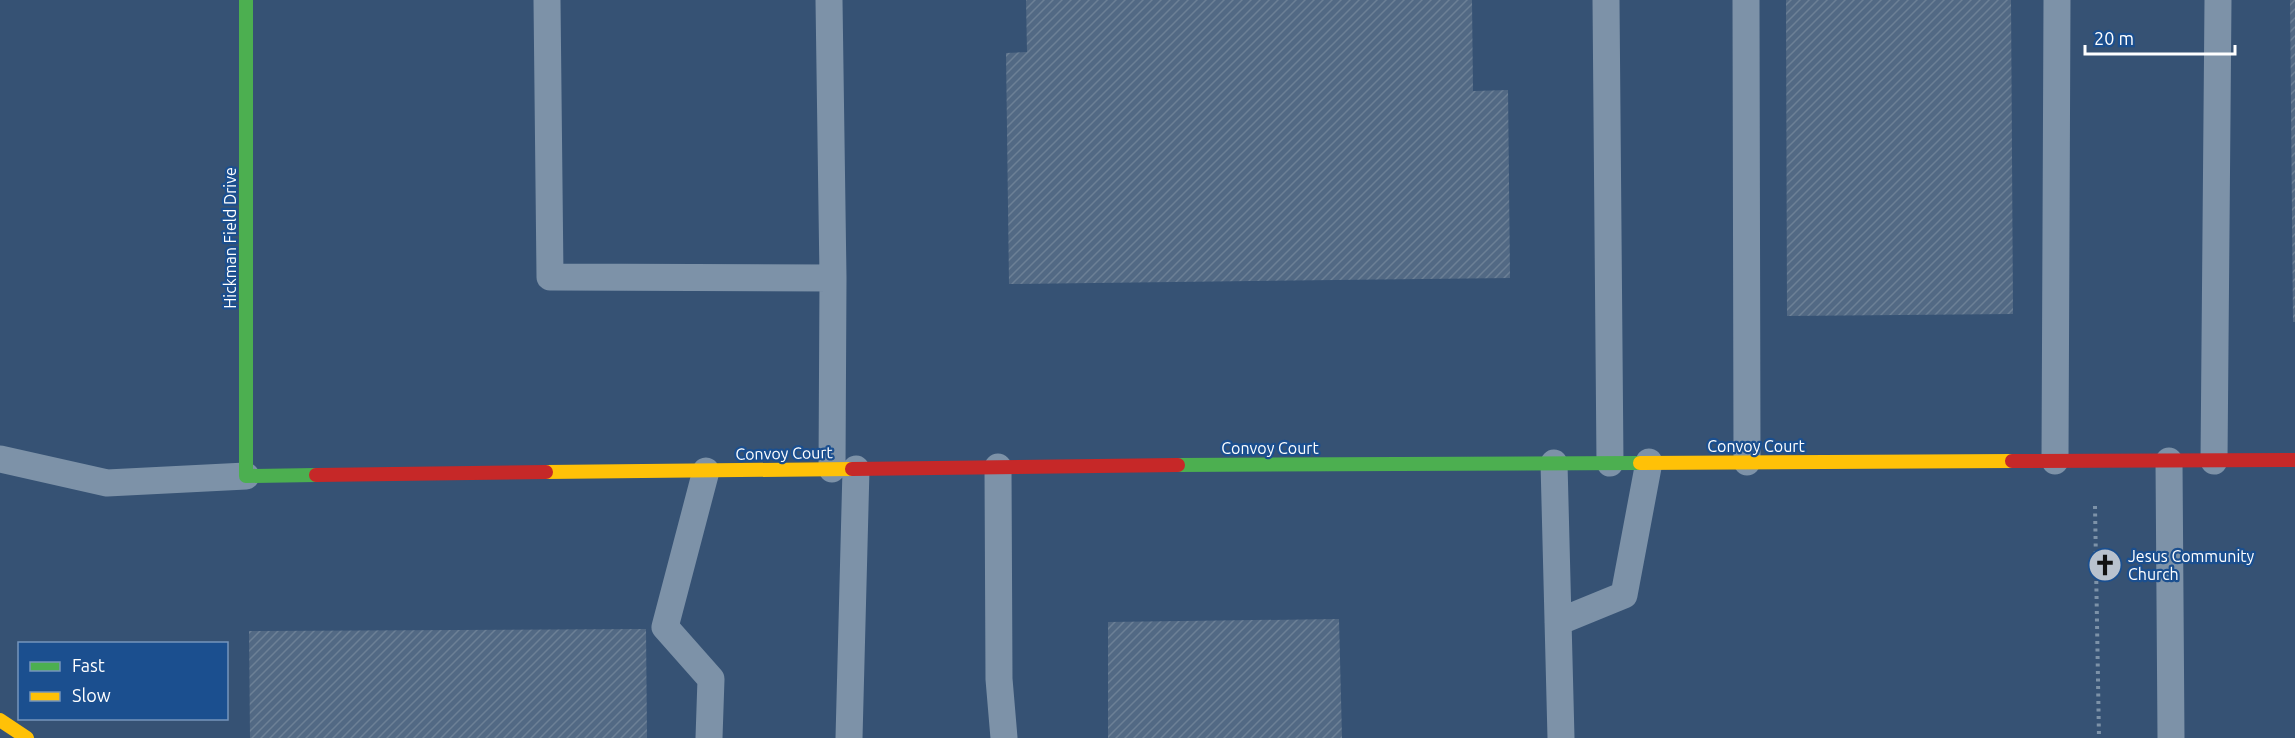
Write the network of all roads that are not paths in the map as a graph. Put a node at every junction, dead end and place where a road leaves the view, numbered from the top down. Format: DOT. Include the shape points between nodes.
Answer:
graph roads {
  1 [pos="246,0"];
  2 [pos="547,0"];
  3 [pos="829,0"];
  4 [pos="1606,0"];
  5 [pos="1746,0"];
  6 [pos="2057,0"];
  7 [pos="2218,0"];
  8 [pos="833,278"];
  9 [pos="0,459"];
  10 [pos="2295,460"];
  11 [pos="2055,461"];
  12 [pos="2169,461"];
  13 [pos="2214,461"];
  14 [pos="1649,462"];
  15 [pos="1747,462"];
  16 [pos="1554,463"];
  17 [pos="1610,463"];
  18 [pos="998,467"];
  19 [pos="844,469"];
  20 [pos="706,471"];
  21 [pos="246,476"];
  22 [pos="1558,622"];
  23 [pos="0,720"];
  24 [pos="27,738"];
  25 [pos="709,738"];
  26 [pos="849,738"];
  27 [pos="1004,738"];
  28 [pos="1561,738"];
  29 [pos="2171,738"];
  1 -- 21 [label="main road, Hickman Field Drive"];
  2 -- 8 [label="lane" via="550,277"];
  3 -- 8 [label="lane"];
  4 -- 17 [label="lane"];
  5 -- 15 [label="lane"];
  6 -- 11 [label="lane"];
  7 -- 13 [label="lane"];
  8 -- 19 [label="lane"];
  9 -- 21 [label="lane" via="107,483"];
  10 -- 13 [label="main road, Convoy Court"];
  11 -- 12 [label="main road, Convoy Court"];
  11 -- 15 [label="main road, Convoy Court"];
  12 -- 13 [label="main road, Convoy Court"];
  12 -- 29 [label="lane"];
  14 -- 15 [label="main road, Convoy Court"];
  14 -- 17 [label="main road, Convoy Court"];
  14 -- 22 [label="lane" via="1624,595"];
  16 -- 17 [label="main road, Convoy Court"];
  16 -- 18 [label="main road, Convoy Court"];
  16 -- 22 [label="lane"];
  18 -- 19 [label="main road, Convoy Court"];
  18 -- 27 [label="lane" via="999,678"];
  19 -- 20 [label="main road, Convoy Court"];
  19 -- 26 [label="lane"];
  20 -- 21 [label="main road, Convoy Court"];
  20 -- 25 [label="lane" via="665,627 711,678"];
  22 -- 28 [label="lane"];
  23 -- 24 [label="main road"];
}
